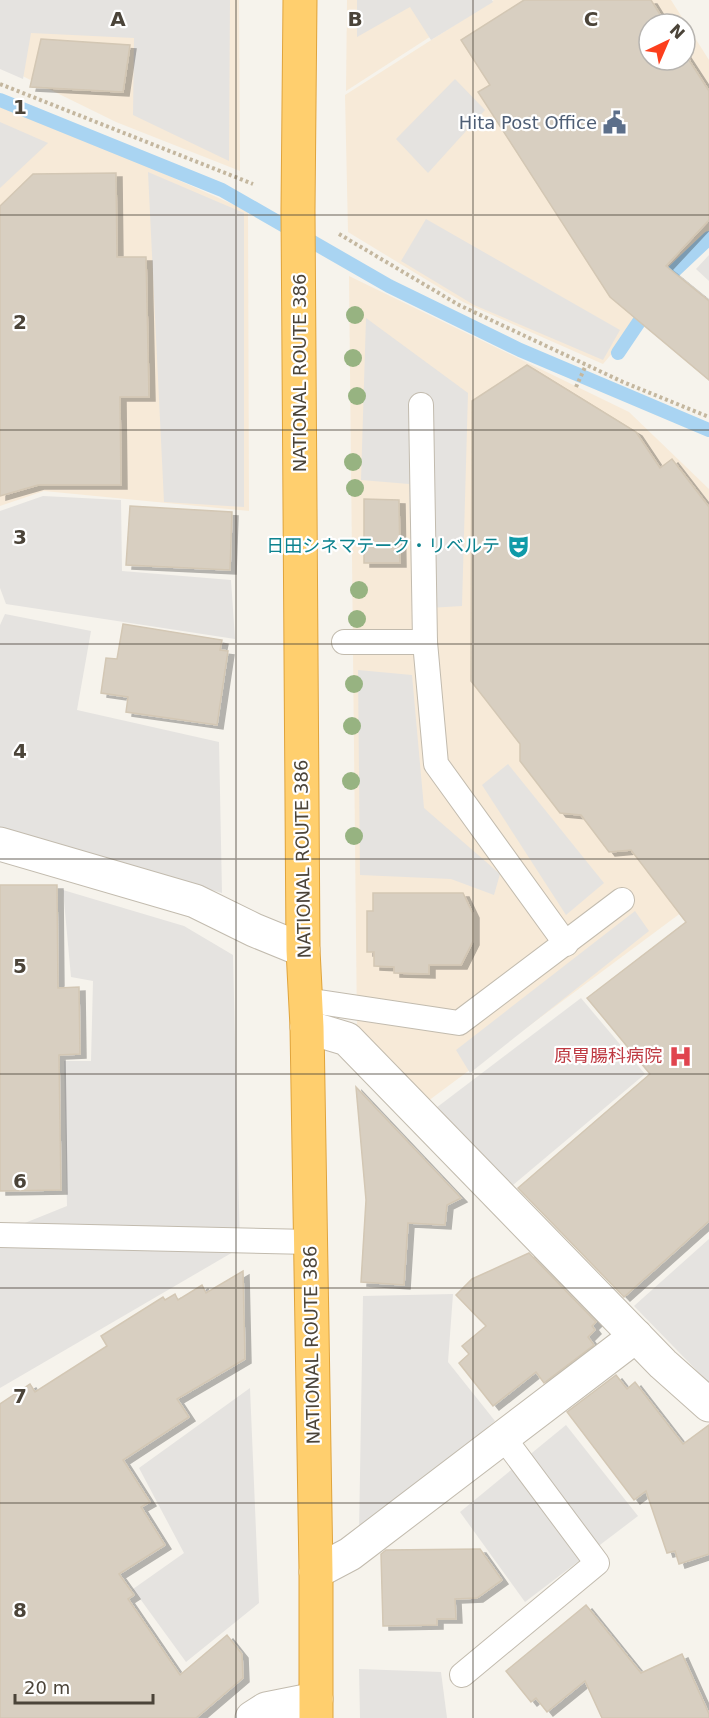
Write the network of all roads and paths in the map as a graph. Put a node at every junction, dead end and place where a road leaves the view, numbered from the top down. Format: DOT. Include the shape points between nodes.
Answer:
graph roads {
  1 [pos="300,0"];
  2 [pos="0,84"];
  3 [pos="253,183"];
  4 [pos="339,234"];
  5 [pos="586,366"];
  6 [pos="576,387"];
  7 [pos="421,405"];
  8 [pos="709,417"];
  9 [pos="344,642"];
  10 [pos="425,642"];
  11 [pos="0,844"];
  12 [pos="622,900"];
  13 [pos="566,944"];
  14 [pos="303,950"];
  15 [pos="306,1013"];
  16 [pos="0,1235"];
  17 [pos="310,1242"];
  18 [pos="636,1336"];
  19 [pos="709,1405"];
  20 [pos="503,1437"];
  21 [pos="316,1572"];
  22 [pos="462,1675"];
  23 [pos="316,1708"];
  24 [pos="252,1718"];
  1 -- 14 [label="highway, NATIONAL ROUTE 386"];
  2 -- 3 [label="path"];
  4 -- 5 [label="path" via="459,305"];
  5 -- 6 [label="path"];
  5 -- 8 [label="path"];
  7 -- 10 [label="lane"];
  9 -- 10 [label="lane"];
  10 -- 13 [label="lane" via="436,764"];
  11 -- 14 [label="street" via="195,901"];
  12 -- 13 [label="lane"];
  13 -- 15 [label="lane" via="459,1023"];
  14 -- 15 [label="highway, NATIONAL ROUTE 386"];
  15 -- 17 [label="highway, NATIONAL ROUTE 386"];
  15 -- 18 [label="street" via="347,1039"];
  16 -- 17 [label="lane"];
  17 -- 21 [label="highway, NATIONAL ROUTE 386"];
  18 -- 19 [label="street"];
  18 -- 20 [label="street"];
  20 -- 21 [label="street" via="350,1554"];
  20 -- 22 [label="lane" via="597,1563"];
  21 -- 23 [label="highway, NATIONAL ROUTE 386"];
  23 -- 24 [label="street" via="266,1709"];
}
